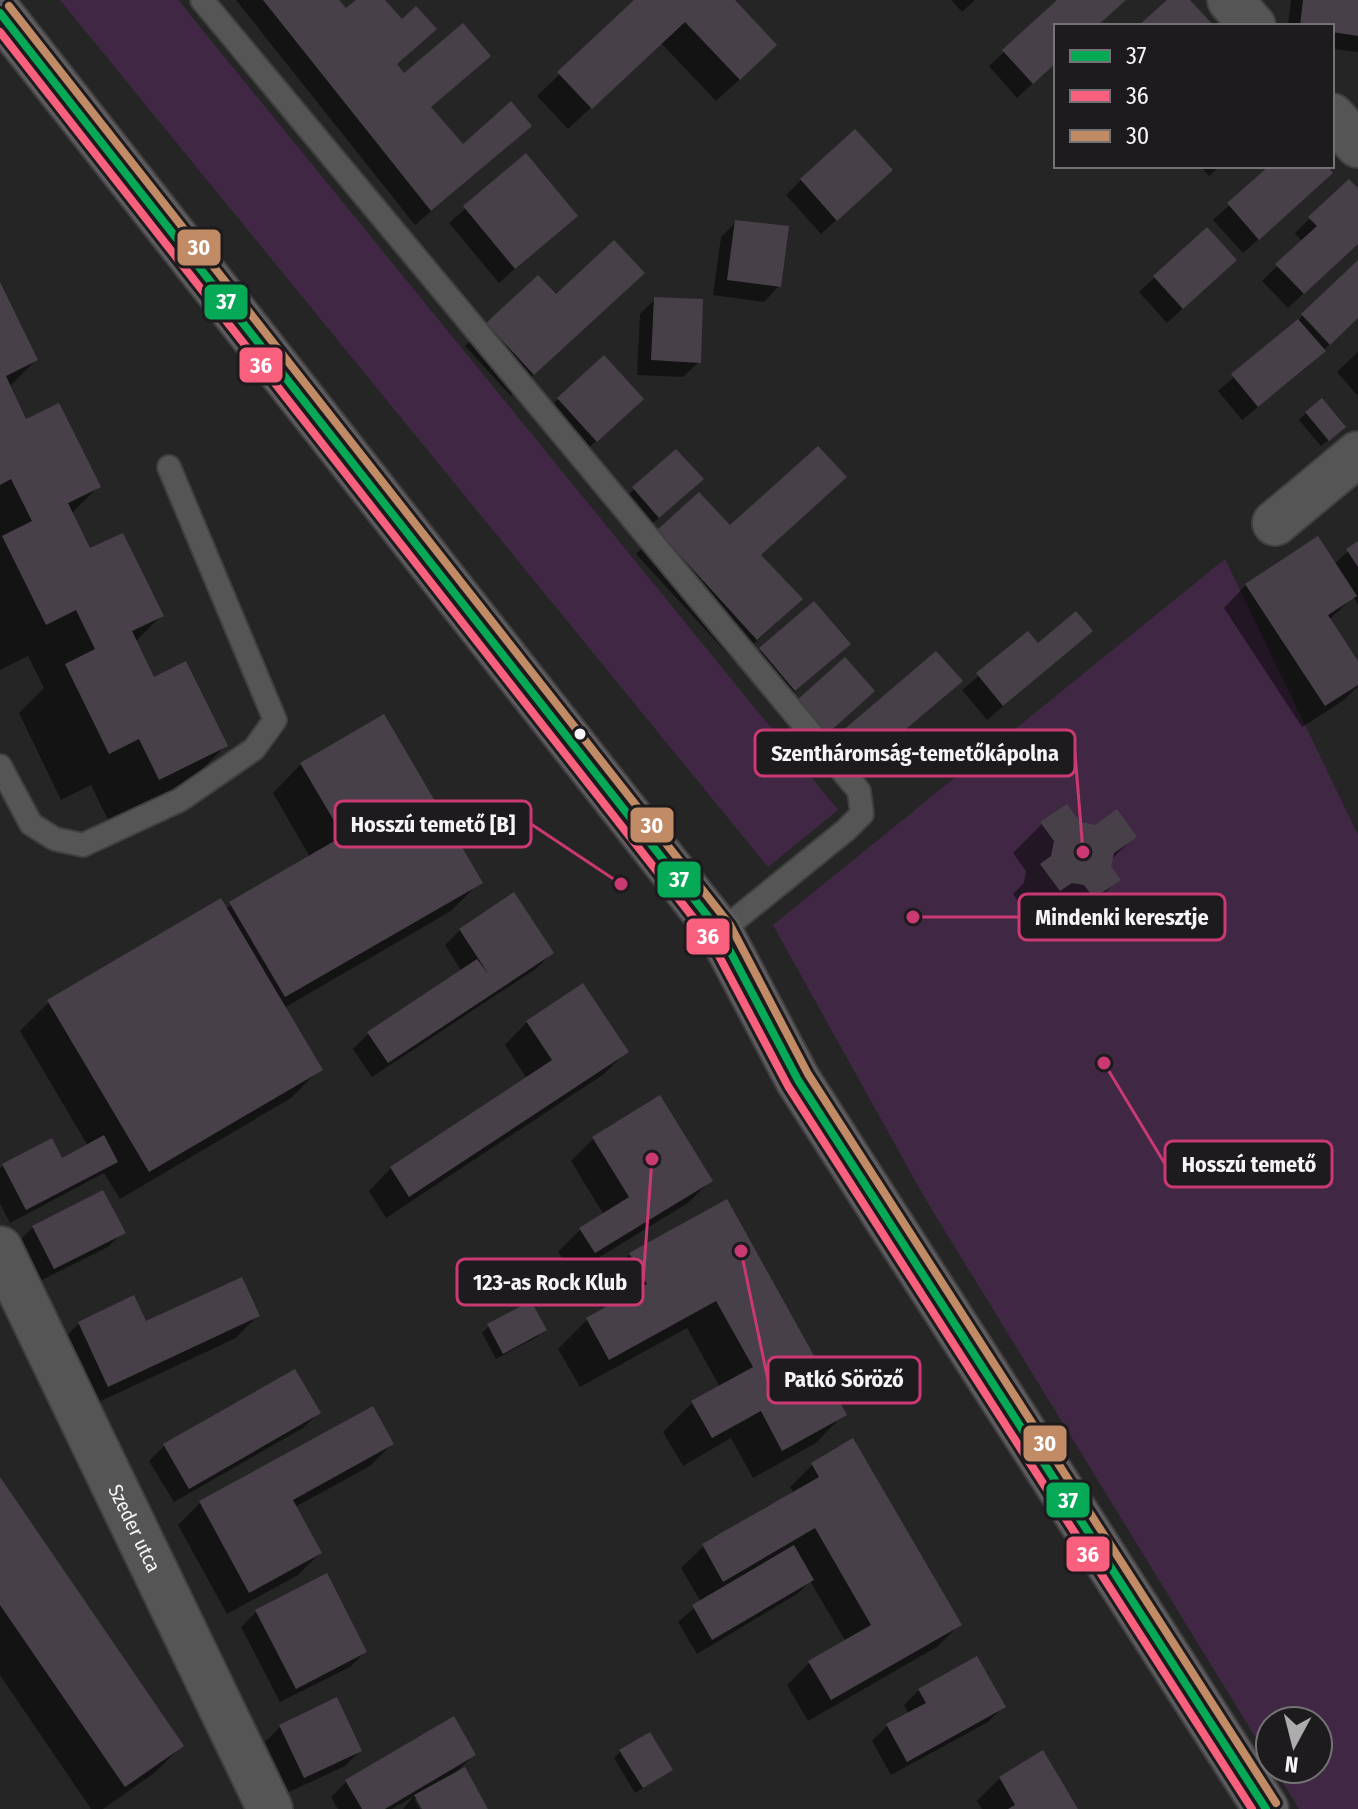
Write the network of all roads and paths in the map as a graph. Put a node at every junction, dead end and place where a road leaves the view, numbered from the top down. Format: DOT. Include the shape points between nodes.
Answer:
graph roads {
  1 [pos="202,0"];
  2 [pos="1230,0"];
  3 [pos="0,13"];
  4 [pos="1251,24"];
  5 [pos="1334,118"];
  6 [pos="1358,145"];
  7 [pos="1358,454"];
  8 [pos="169,467"];
  9 [pos="1275,523"];
  10 [pos="0,766"];
  11 [pos="720,932"];
  12 [pos="0,1249"];
  13 [pos="270,1809"];
  14 [pos="1266,1809"];
  1 -- 11 [label="lane" via="859,791 862,814"];
  2 -- 4 [label="street"];
  3 -- 11 [label="main road"];
  5 -- 6 [label="street"];
  7 -- 9 [label="street"];
  8 -- 10 [label="lane" via="275,720 254,749 180,800 83,845 55,839 31,824"];
  11 -- 14 [label="main road" via="798,1080"];
  12 -- 13 [label="street, Szeder utca"];
}
